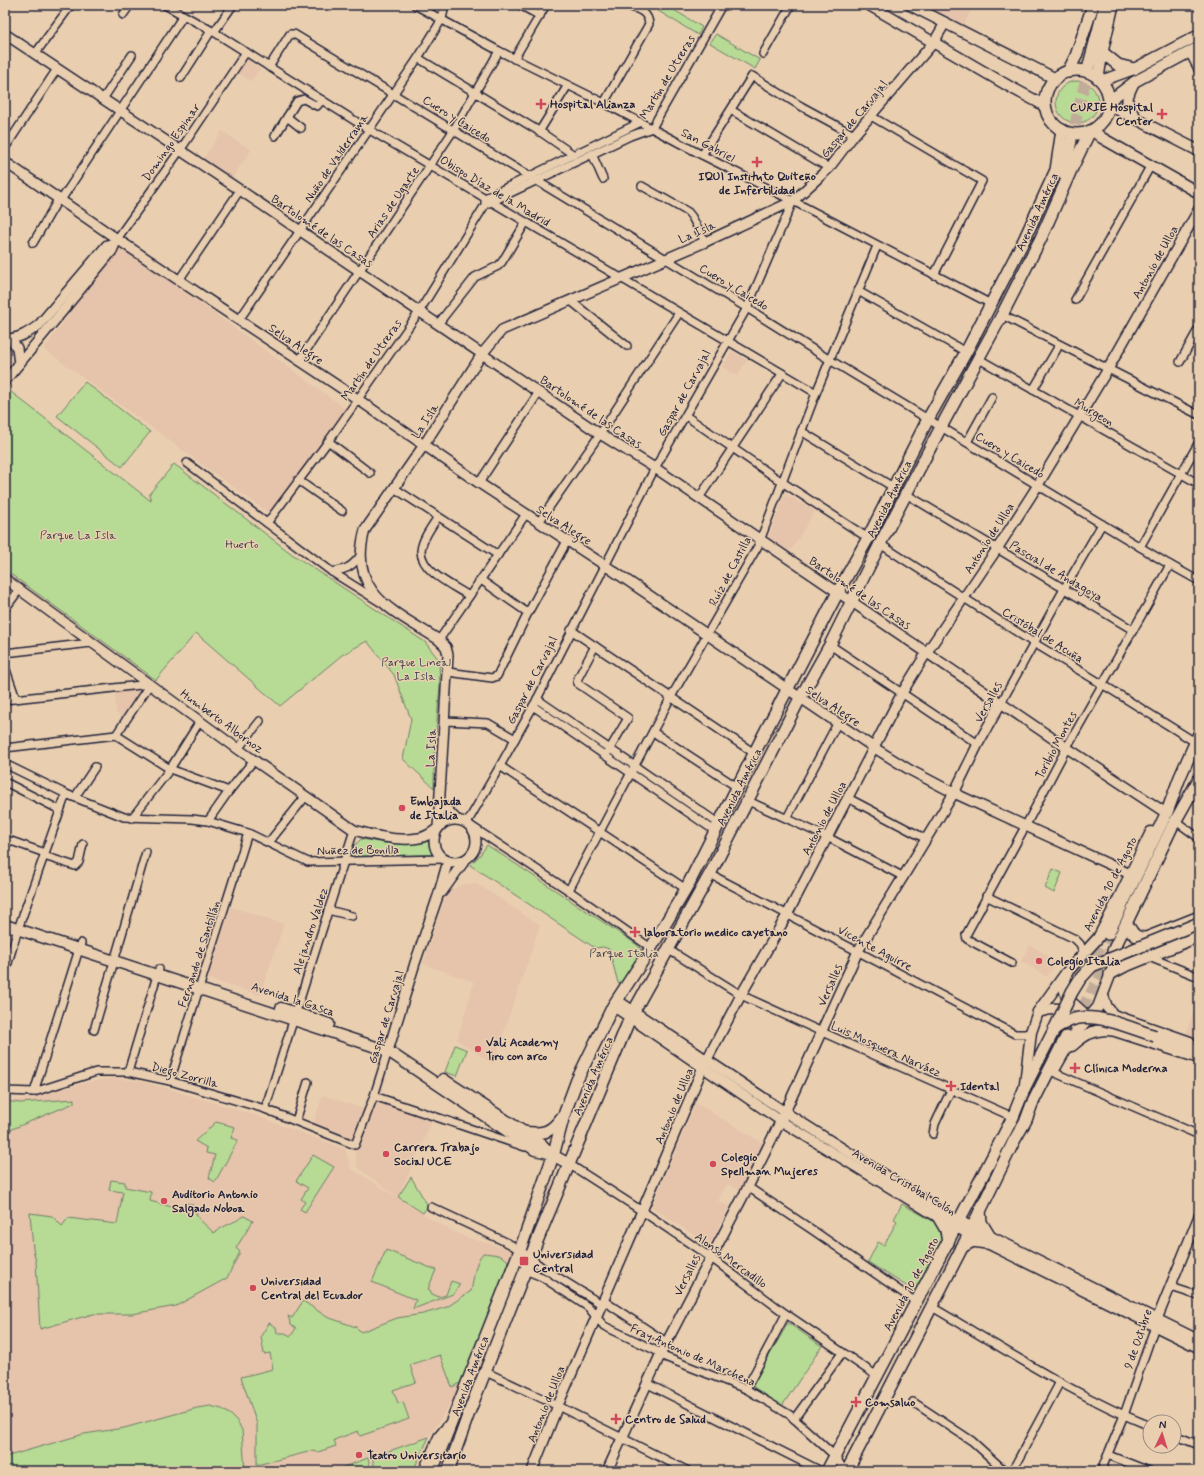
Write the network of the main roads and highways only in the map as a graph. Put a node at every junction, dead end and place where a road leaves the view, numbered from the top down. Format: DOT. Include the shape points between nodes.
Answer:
graph roads {
  1 [pos="869,5"];
  2 [pos="910,5"];
  3 [pos="1093,5"];
  4 [pos="1104,5"];
  5 [pos="1113,5"];
  6 [pos="1199,35"];
  7 [pos="1199,47"];
  8 [pos="1102,52"];
  9 [pos="1089,65"];
  10 [pos="1134,69"];
  11 [pos="1068,72"];
  12 [pos="1056,78"];
  13 [pos="1100,80"];
  14 [pos="1134,82"];
  15 [pos="1109,103"];
  16 [pos="1046,108"];
  17 [pos="1138,119"];
  18 [pos="1062,130"];
  19 [pos="1091,131"];
  20 [pos="1071,141"];
  21 [pos="1199,151"];
  22 [pos="1067,157"];
  23 [pos="1199,193"];
  24 [pos="1041,238"];
  25 [pos="1024,240"];
  26 [pos="1197,738"];
  27 [pos="1180,777"];
  28 [pos="1199,779"];
  29 [pos="1178,820"];
  30 [pos="1199,917"];
  31 [pos="5,919"];
  32 [pos="1199,924"];
  33 [pos="5,925"];
  34 [pos="20,926"];
  35 [pos="1129,927"];
  36 [pos="1199,929"];
  37 [pos="1108,934"];
  38 [pos="1199,936"];
  39 [pos="1113,951"];
  40 [pos="1124,961"];
  41 [pos="1066,973"];
  42 [pos="1110,974"];
  43 [pos="1103,996"];
  44 [pos="1098,1007"];
  45 [pos="1078,1010"];
  46 [pos="1038,1012"];
  47 [pos="1089,1019"];
  48 [pos="1128,1021"];
  49 [pos="1054,1030"];
  50 [pos="1116,1031"];
  51 [pos="1070,1036"];
  52 [pos="1053,1043"];
  53 [pos="1199,1045"];
  54 [pos="389,1048"];
  55 [pos="1199,1051"];
  56 [pos="1063,1056"];
  57 [pos="1199,1058"];
  58 [pos="1025,1087"];
  59 [pos="1015,1112"];
  60 [pos="564,1115"];
  61 [pos="1026,1120"];
  62 [pos="523,1132"];
  63 [pos="551,1155"];
  64 [pos="569,1164"];
  65 [pos="980,1211"];
  66 [pos="939,1218"];
  67 [pos="948,1244"];
  68 [pos="962,1247"];
  69 [pos="470,1410"];
  70 [pos="452,1423"];
  71 [pos="424,1471"];
  72 [pos="432,1471"];
  73 [pos="442,1471"];
  74 [pos="448,1471"];
  75 [pos="827,1471"];
  76 [pos="845,1471"];
  1 -- 16 [label="main road"];
  2 -- 12 [label="main road"];
  3 -- 11 [label="main road"];
  4 -- 9 [label="main road"];
  5 -- 8 [label="main road"];
  6 -- 10 [label="main road"];
  7 -- 14 [label="main road"];
  8 -- 10 [label="main road" via="1118,65"];
  8 -- 13 [label="main road"];
  10 -- 13 [label="main road"];
  11 -- 12 [label="main road"];
  11 -- 13 [label="main road" via="1089,73"];
  12 -- 16 [label="main road" via="1047,92"];
  13 -- 15 [label="main road" via="1107,90"];
  14 -- 15 [label="main road"];
  14 -- 17 [label="main road" via="1128,94 1128,107"];
  15 -- 17 [label="main road"];
  15 -- 19 [label="main road" via="1103,121"];
  16 -- 18 [label="main road" via="1054,124"];
  17 -- 21 [label="main road"];
  18 -- 19 [label="main road" via="1076,133"];
  18 -- 25 [label="main road, Avenida América" via="1056,170"];
  19 -- 23 [label="main road"];
  19 -- 24 [label="main road, Avenida América"];
  20 -- 22 [label="main road"];
  22 -- 24 [label="main road" via="1068,162"];
  22 -- 25 [label="main road"];
  24 -- 64 [label="main road, Avenida América" via="880,544 830,645 746,800 710,874 632,1015"];
  25 -- 60 [label="main road, Avenida América" via="787,689 686,889 615,1003 577,1080"];
  26 -- 27 [label="main road, Avenida 10 de Agosto"];
  27 -- 37 [label="main road, Avenida 10 de Agosto" via="1167,812"];
  27 -- 41 [label="main road, Avenida 10 de Agosto" via="1101,933"];
  28 -- 29 [label="main road"];
  29 -- 35 [label="main road"];
  29 -- 39 [label="main road" via="1172,827"];
  30 -- 35 [label="main road" via="1146,938 1138,938 1132,934"];
  31 -- 34 [label="main road, Avenida la Gasca"];
  32 -- 49 [label="main road, bridge" via="1092,966 1072,992"];
  33 -- 34 [label="main road, Avenida la Gasca"];
  34 -- 54 [label="main road, Avenida la Gasca"];
  35 -- 42 [label="main road"];
  36 -- 40 [label="main road"];
  38 -- 42 [label="main road" via="1151,954"];
  41 -- 45 [label="main road" via="1064,988 1067,998"];
  41 -- 46 [label="main road, Avenida 10 de Agosto"];
  42 -- 43 [label="main road"];
  43 -- 44 [label="main road"];
  43 -- 48 [label="main road" via="1106,1007 1113,1015"];
  44 -- 45 [label="main road" via="1088,1011"];
  44 -- 47 [label="main road"];
  45 -- 47 [label="main road"];
  46 -- 51 [label="main road" via="1054,1008 1066,1011 1073,1018 1075,1025"];
  46 -- 58 [label="main road, Avenida 10 de Agosto" via="1031,1032"];
  47 -- 50 [label="main road"];
  47 -- 51 [label="main road"];
  48 -- 50 [label="main road" via="1114,1024"];
  48 -- 53 [label="main road"];
  49 -- 55 [label="main road, bridge" via="1065,1022 1079,1018 1099,1018"];
  49 -- 58 [label="main road"];
  50 -- 56 [label="main road" via="1101,1029 1092,1032 1080,1038"];
  50 -- 57 [label="main road"];
  51 -- 56 [label="main road"];
  51 -- 61 [label="main road" via="1032,1104"];
  52 -- 59 [label="main road, Avenida 10 de Agosto"];
  54 -- 62 [label="main road, Avenida la Gasca"];
  54 -- 63 [label="main road, Avenida la Gasca" via="536,1150"];
  56 -- 61 [label="main road"];
  58 -- 59 [label="main road, Avenida 10 de Agosto"];
  59 -- 67 [label="main road, Avenida 10 de Agosto"];
  60 -- 62 [label="main road" via="549,1130 537,1134"];
  60 -- 63 [label="main road, Avenida América"];
  61 -- 65 [label="main road"];
  62 -- 63 [label="main road, Avenida la Gasca" via="540,1143"];
  63 -- 64 [label="main road, Avenida la Gasca"];
  63 -- 70 [label="main road, Avenida América" via="520,1250"];
  64 -- 69 [label="main road, Avenida América"];
  65 -- 68 [label="main road"];
  65 -- 68 [label="main road" via="988,1240 973,1241"];
  66 -- 67 [label="main road" via="946,1230"];
  67 -- 75 [label="main road, Avenida 10 de Agosto"];
  68 -- 76 [label="main road"];
  69 -- 73 [label="main road"];
  69 -- 74 [label="main road, Avenida América"];
  70 -- 71 [label="main road" via="439,1436"];
  70 -- 72 [label="main road, Avenida América"];
}
